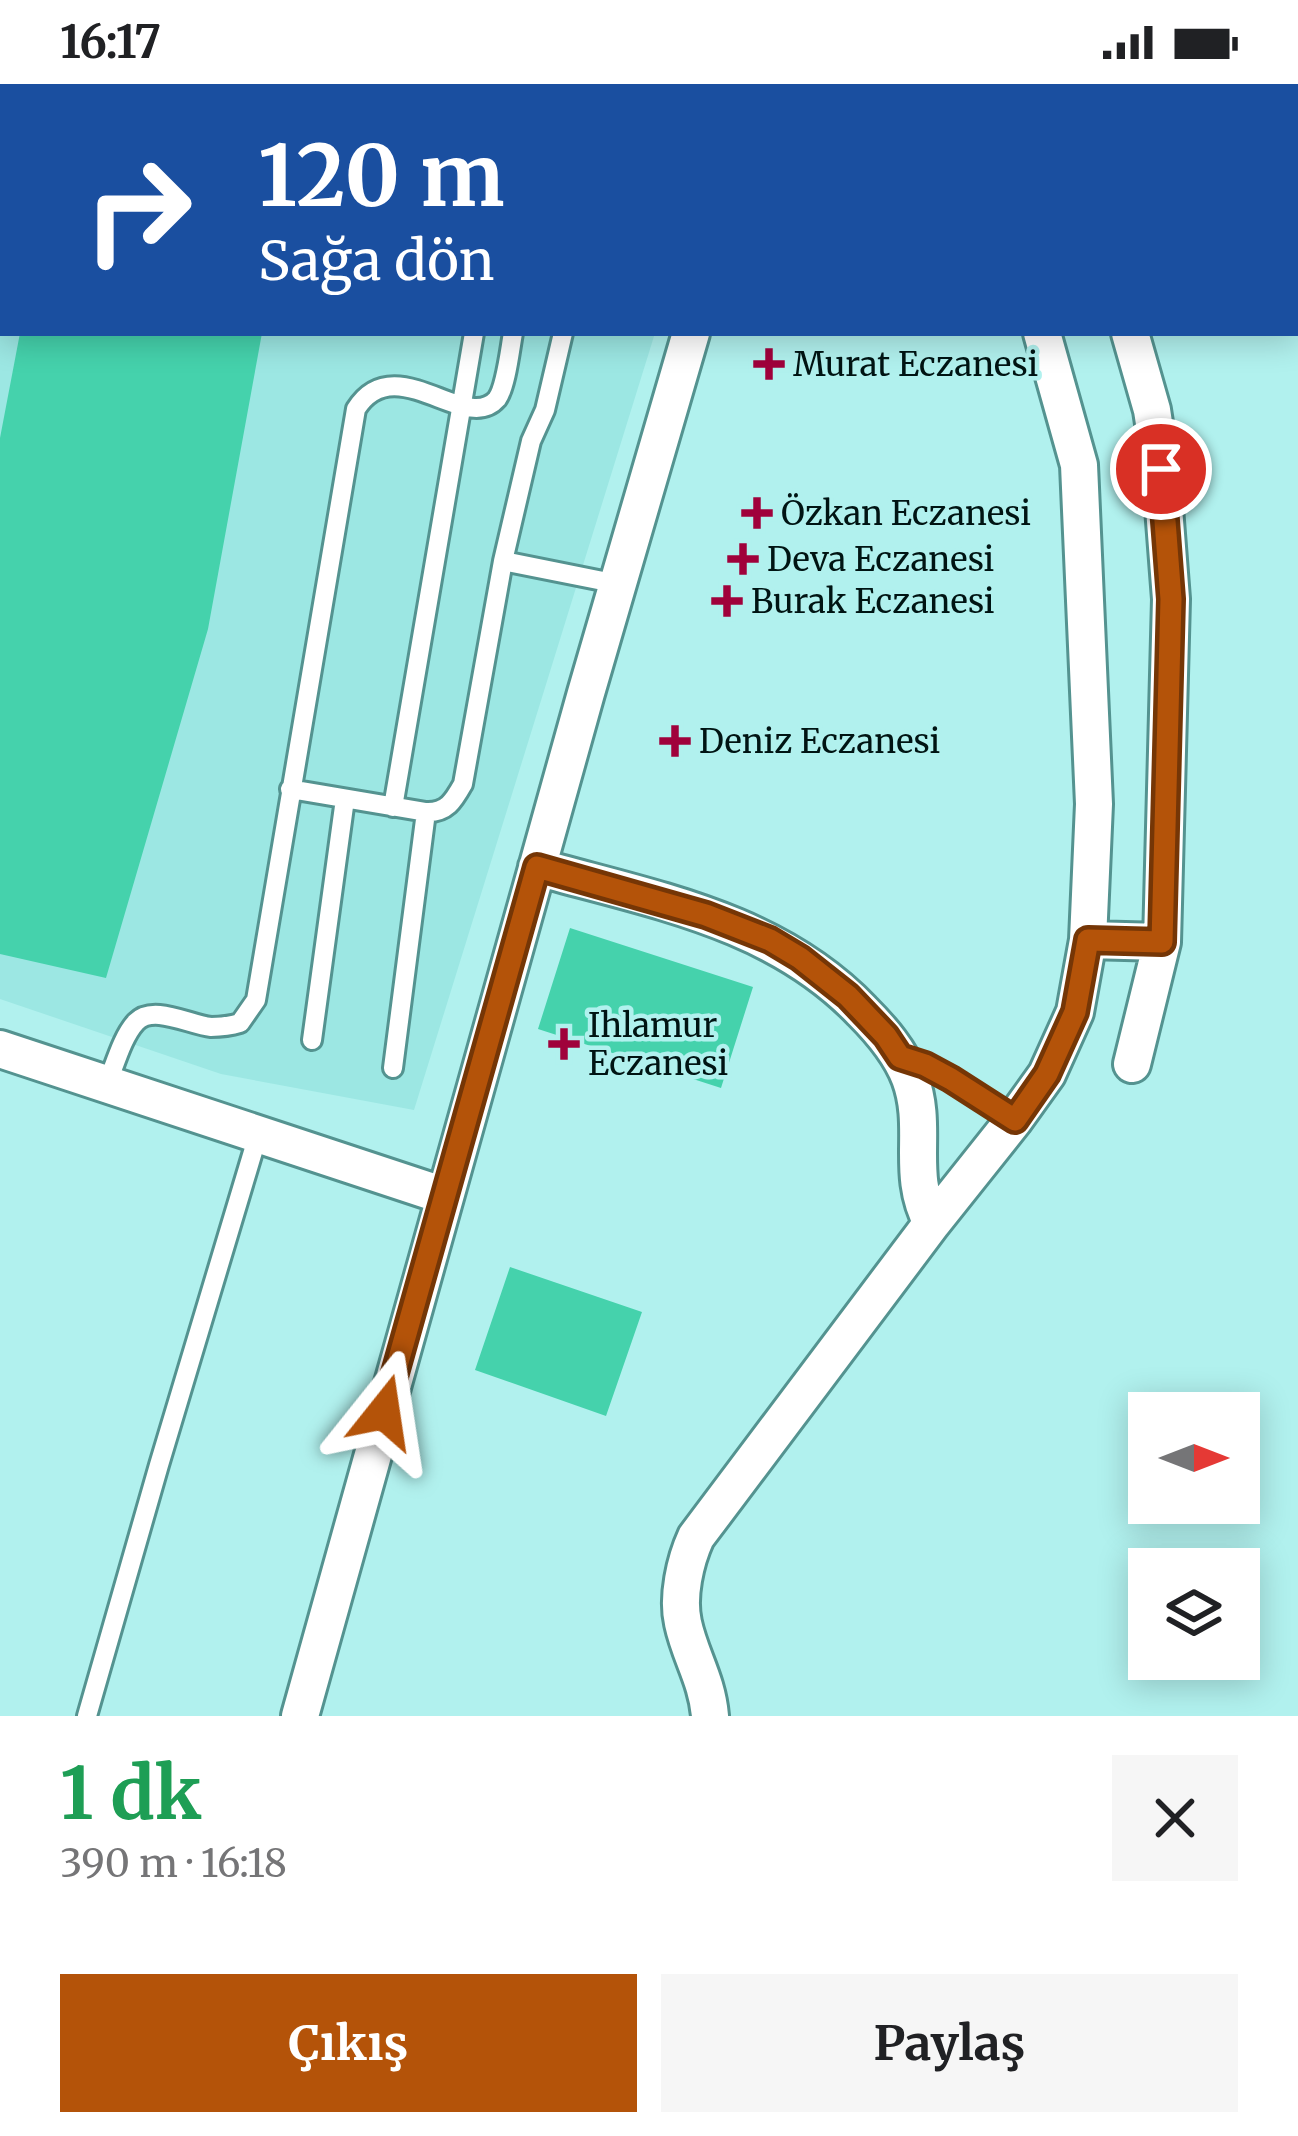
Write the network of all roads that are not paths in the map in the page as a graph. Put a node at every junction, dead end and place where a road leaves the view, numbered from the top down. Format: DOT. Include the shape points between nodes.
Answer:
graph roads {
  1 [pos="474,336"];
  2 [pos="512,336"];
  3 [pos="562,336"];
  4 [pos="690,336"];
  5 [pos="1043,336"];
  6 [pos="1131,336"];
  7 [pos="462,405"];
  8 [pos="502,561"];
  9 [pos="618,584"];
  10 [pos="290,789"];
  11 [pos="345,799"];
  12 [pos="393,807"];
  13 [pos="427,812"];
  14 [pos="537,867"];
  15 [pos="1088,940"];
  16 [pos="1162,942"];
  17 [pos="312,1040"];
  18 [pos="0,1049"];
  19 [pos="900,1057"];
  20 [pos="1132,1064"];
  21 [pos="393,1068"];
  22 [pos="107,1084"];
  23 [pos="1015,1120"];
  24 [pos="258,1135"];
  25 [pos="445,1196"];
  26 [pos="932,1222"];
  27 [pos="87,1716"];
  28 [pos="300,1716"];
  29 [pos="710,1716"];
  1 -- 7 [label="lane"];
  2 -- 7 [label="lane" via="500,394 487,406"];
  3 -- 8 [label="lane"];
  4 -- 9 [label="street"];
  5 -- 15 [label="street" via="1079,465 1094,804"];
  6 -- 16 [label="street" via="1152,410 1168,529"];
  7 -- 10 [label="lane" via="385,386 356,409"];
  7 -- 12 [label="lane"];
  8 -- 9 [label="lane"];
  8 -- 13 [label="lane" via="464,784 447,807"];
  9 -- 14 [label="street"];
  10 -- 11 [label="lane"];
  10 -- 22 [label="lane" via="248,1014 226,1027 145,1016"];
  11 -- 12 [label="lane"];
  11 -- 17 [label="lane"];
  12 -- 13 [label="lane"];
  13 -- 21 [label="lane"];
  14 -- 19 [label="street" via="770,940 848,996"];
  14 -- 25 [label="street"];
  15 -- 16 [label="street"];
  15 -- 23 [label="street" via="1075,1012"];
  16 -- 20 [label="street"];
  18 -- 22 [label="street"];
  19 -- 23 [label="lane"];
  19 -- 26 [label="street" via="916,1098 917,1181"];
  22 -- 24 [label="street"];
  23 -- 26 [label="street"];
  24 -- 25 [label="street"];
  24 -- 27 [label="lane"];
  25 -- 28 [label="street"];
  26 -- 29 [label="street" via="696,1538 681,1608"];
}
